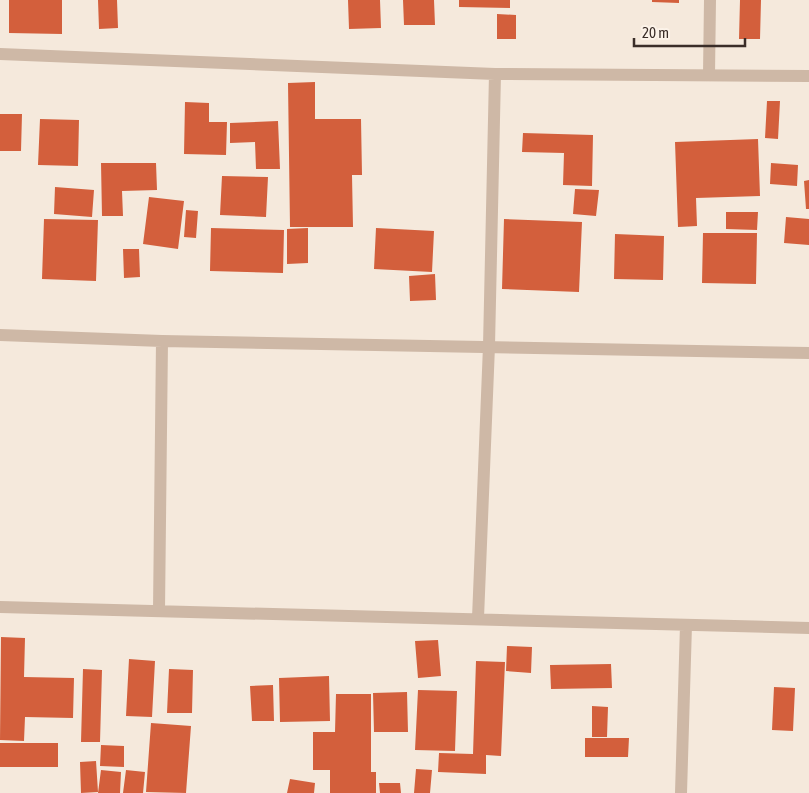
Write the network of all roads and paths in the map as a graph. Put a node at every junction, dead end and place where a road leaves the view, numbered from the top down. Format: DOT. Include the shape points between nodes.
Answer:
graph roads {
  1 [pos="710,0"];
  2 [pos="0,54"];
  3 [pos="495,74"];
  4 [pos="709,74"];
  5 [pos="809,76"];
  6 [pos="0,335"];
  7 [pos="162,341"];
  8 [pos="489,346"];
  9 [pos="809,354"];
  10 [pos="0,607"];
  11 [pos="160,610"];
  12 [pos="478,618"];
  13 [pos="686,625"];
  14 [pos="809,628"];
  15 [pos="681,793"];
  1 -- 4 [label="street"];
  2 -- 3 [label="street"];
  3 -- 4 [label="street"];
  3 -- 8 [label="street"];
  4 -- 5 [label="street"];
  6 -- 7 [label="street"];
  7 -- 8 [label="street"];
  7 -- 11 [label="street"];
  8 -- 9 [label="street"];
  8 -- 12 [label="street"];
  10 -- 11 [label="street"];
  11 -- 12 [label="street"];
  12 -- 13 [label="street"];
  13 -- 14 [label="street"];
  13 -- 15 [label="street"];
}
